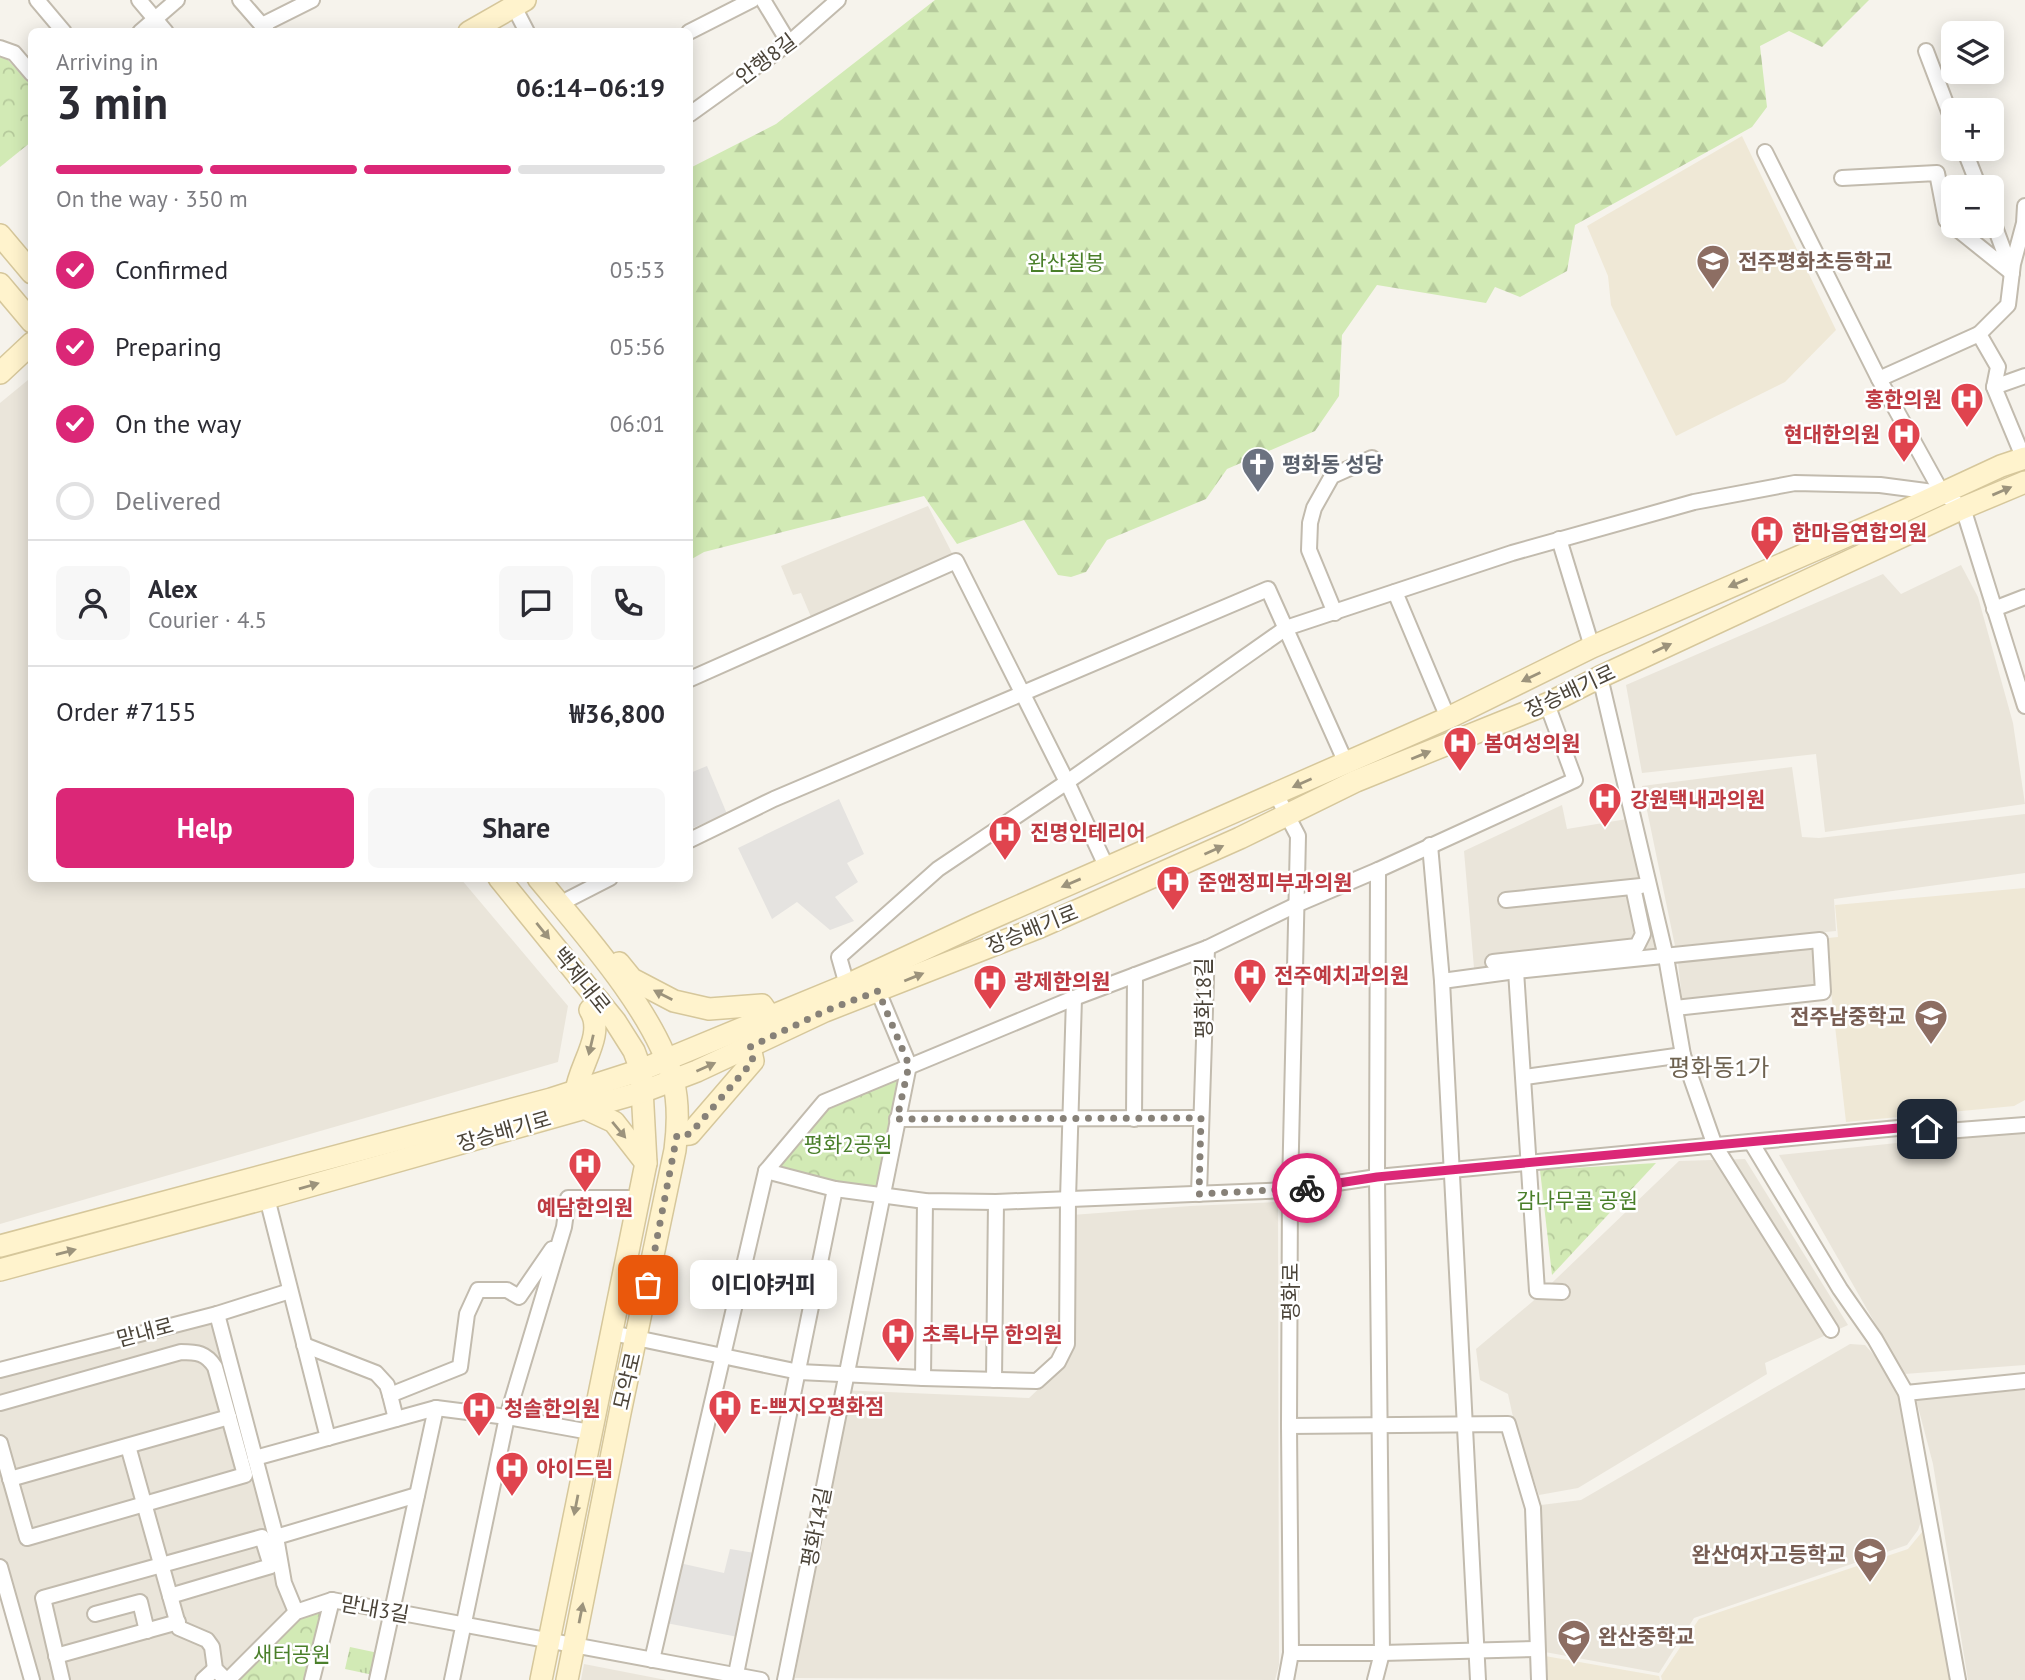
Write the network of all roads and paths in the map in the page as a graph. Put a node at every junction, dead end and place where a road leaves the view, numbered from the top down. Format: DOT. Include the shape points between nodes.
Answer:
graph roads {
  1 [pos="37,0"];
  2 [pos="139,0"];
  3 [pos="177,0"];
  4 [pos="240,0"];
  5 [pos="312,0"];
  6 [pos="752,0"];
  7 [pos="763,0"];
  8 [pos="838,0"];
  9 [pos="517,2"];
  10 [pos="155,19"];
  11 [pos="61,28"];
  12 [pos="145,28"];
  13 [pos="163,28"];
  14 [pos="265,28"];
  15 [pos="475,28"];
  16 [pos="526,28"];
  17 [pos="693,30"];
  18 [pos="789,43"];
  19 [pos="0,48"];
  20 [pos="1926,51"];
  21 [pos="28,69"];
  22 [pos="1944,98"];
  23 [pos="693,112"];
  24 [pos="1765,152"];
  25 [pos="1842,178"];
  26 [pos="2025,206"];
  27 [pos="2024,223"];
  28 [pos="0,235"];
  29 [pos="1999,238"];
  30 [pos="28,268"];
  31 [pos="2012,273"];
  32 [pos="0,284"];
  33 [pos="28,317"];
  34 [pos="1979,334"];
  35 [pos="28,347"];
  36 [pos="0,373"];
  37 [pos="2025,376"];
  38 [pos="1879,379"];
  39 [pos="1994,387"];
  40 [pos="1372,458"];
  41 [pos="2024,458"];
  42 [pos="2025,482"];
  43 [pos="1942,493"];
  44 [pos="1963,508"];
  45 [pos="1559,540"];
  46 [pos="1395,592"];
  47 [pos="2025,597"];
  48 [pos="1994,609"];
  49 [pos="1335,613"];
  50 [pos="1286,628"];
  51 [pos="1591,647"];
  52 [pos="1601,677"];
  53 [pos="693,678"];
  54 [pos="1022,692"];
  55 [pos="1547,704"];
  56 [pos="2025,706"];
  57 [pos="1448,718"];
  58 [pos="1346,763"];
  59 [pos="1067,782"];
  60 [pos="1276,794"];
  61 [pos="1288,816"];
  62 [pos="693,839"];
  63 [pos="1430,845"];
  64 [pos="1107,868"];
  65 [pos="1378,870"];
  66 [pos="502,882"];
  67 [pos="541,882"];
  68 [pos="555,882"];
  69 [pos="602,882"];
  70 [pos="1650,886"];
  71 [pos="1633,887"];
  72 [pos="569,899"];
  73 [pos="1506,901"];
  74 [pos="1298,904"];
  75 [pos="1207,948"];
  76 [pos="1666,957"];
  77 [pos="1493,962"];
  78 [pos="1516,971"];
  79 [pos="1135,975"];
  80 [pos="1442,981"];
  81 [pos="848,985"];
  82 [pos="878,991"];
  83 [pos="1074,998"];
  84 [pos="599,1001"];
  85 [pos="1675,1008"];
  86 [pos="771,1018"];
  87 [pos="750,1047"];
  88 [pos="1683,1055"];
  89 [pos="666,1060"];
  90 [pos="909,1065"];
  91 [pos="640,1070"];
  92 [pos="1525,1077"];
  93 [pos="674,1081"];
  94 [pos="642,1092"];
  95 [pos="580,1100"];
  96 [pos="1201,1118"];
  97 [pos="897,1119"];
  98 [pos="1070,1119"];
  99 [pos="1134,1119"];
  100 [pos="2025,1125"];
  101 [pos="677,1135"];
  102 [pos="1751,1142"];
  103 [pos="1715,1146"];
  104 [pos="646,1163"];
  105 [pos="1528,1163"];
  106 [pos="1450,1170"];
  107 [pos="766,1171"];
  108 [pos="1377,1177"];
  109 [pos="835,1189"];
  110 [pos="1290,1190"];
  111 [pos="1199,1194"];
  112 [pos="882,1195"];
  113 [pos="267,1198"];
  114 [pos="639,1198"];
  115 [pos="1068,1199"];
  116 [pos="925,1200"];
  117 [pos="996,1202"];
  118 [pos="561,1237"];
  119 [pos="0,1246"];
  120 [pos="0,1270"];
  121 [pos="290,1291"];
  122 [pos="1562,1292"];
  123 [pos="217,1314"];
  124 [pos="1831,1330"];
  125 [pos="612,1334"];
  126 [pos="636,1339"];
  127 [pos="304,1345"];
  128 [pos="723,1357"];
  129 [pos="0,1370"];
  130 [pos="799,1371"];
  131 [pos="848,1374"];
  132 [pos="923,1378"];
  133 [pos="994,1380"];
  134 [pos="2025,1381"];
  135 [pos="1906,1393"];
  136 [pos="390,1395"];
  137 [pos="0,1403"];
  138 [pos="436,1408"];
  139 [pos="229,1417"];
  140 [pos="507,1418"];
  141 [pos="396,1419"];
  142 [pos="1465,1424"];
  143 [pos="1379,1425"];
  144 [pos="1289,1426"];
  145 [pos="590,1433"];
  146 [pos="328,1438"];
  147 [pos="0,1443"];
  148 [pos="128,1446"];
  149 [pos="256,1458"];
  150 [pos="10,1479"];
  151 [pos="417,1495"];
  152 [pos="144,1504"];
  153 [pos="276,1537"];
  154 [pos="161,1564"];
  155 [pos="0,1567"];
  156 [pos="170,1596"];
  157 [pos="332,1600"];
  158 [pos="392,1611"];
  159 [pos="296,1612"];
  160 [pos="95,1614"];
  161 [pos="178,1622"];
  162 [pos="464,1626"];
  163 [pos="147,1631"];
  164 [pos="549,1642"];
  165 [pos="574,1646"];
  166 [pos="1537,1649"];
  167 [pos="1476,1651"];
  168 [pos="1291,1653"];
  169 [pos="1382,1653"];
  170 [pos="56,1656"];
  171 [pos="652,1660"];
  172 [pos="215,1669"];
  173 [pos="736,1674"];
  174 [pos="32,1680"];
  175 [pos="62,1680"];
  176 [pos="203,1680"];
  177 [pos="227,1680"];
  178 [pos="312,1680"];
  179 [pos="377,1680"];
  180 [pos="452,1680"];
  181 [pos="541,1680"];
  182 [pos="567,1680"];
  183 [pos="761,1680"];
  184 [pos="785,1680"];
  185 [pos="1286,1680"];
  186 [pos="1375,1680"];
  187 [pos="1478,1680"];
  188 [pos="1539,1680"];
  189 [pos="1958,1680"];
  1 -- 11 [label="street"];
  2 -- 10 [label="street"];
  3 -- 10 [label="street"];
  4 -- 14 [label="street"];
  5 -- 14 [label="street"];
  6 -- 17 [label="street"];
  7 -- 18 [label="street"];
  8 -- 18 [label="street, 안행8길"];
  9 -- 15 [label="street"];
  9 -- 16 [label="street"];
  10 -- 12 [label="street"];
  10 -- 13 [label="street"];
  18 -- 23 [label="street, 안행8길"];
  19 -- 21 [label="street" via="15,53"];
  20 -- 22 [label="street"];
  24 -- 38 [label="street"];
  25 -- 31 [label="street" via="1937,173 1946,220"];
  26 -- 27 [label="street"];
  27 -- 31 [label="street"];
  28 -- 30 [label="street"];
  29 -- 31 [label="street"];
  31 -- 34 [label="street" via="2008,304"];
  32 -- 33 [label="street"];
  34 -- 38 [label="street"];
  34 -- 39 [label="street" via="1998,367"];
  35 -- 36 [label="street"];
  37 -- 39 [label="street"];
  38 -- 43 [label="street"];
  39 -- 41 [label="street"];
  40 -- 49 [label="street" via="1332,476 1310,523 1310,550"];
  41 -- 43 [label="street, 장승배기로"];
  44 -- 42 [label="street, 장승배기로, one-way"];
  43 -- 44 [label="street"];
  43 -- 45 [label="street" via="1880,485 1795,483 1694,502"];
  43 -- 51 [label="street, 장승배기로, one-way"];
  44 -- 48 [label="street"];
  52 -- 44 [label="street, 장승배기로, one-way"];
  45 -- 46 [label="street"];
  45 -- 51 [label="street"];
  46 -- 49 [label="street"];
  46 -- 57 [label="street"];
  47 -- 48 [label="street"];
  48 -- 56 [label="street"];
  49 -- 50 [label="street"];
  50 -- 54 [label="street" via="1268,589"];
  50 -- 58 [label="street"];
  50 -- 59 [label="street"];
  51 -- 57 [label="street, 장승배기로, one-way"];
  52 -- 55 [label="street, 장승배기로"];
  52 -- 70 [label="street"];
  53 -- 54 [label="street" via="956,561"];
  54 -- 59 [label="street"];
  54 -- 62 [label="street"];
  61 -- 55 [label="street, 장승배기로, one-way" via="1356,781"];
  55 -- 63 [label="street" via="1575,780"];
  57 -- 58 [label="street, 장승배기로"];
  58 -- 60 [label="street, 장승배기로, one-way"];
  59 -- 64 [label="street"];
  59 -- 81 [label="street" via="938,869 839,957"];
  60 -- 61 [label="street, 평화로"];
  60 -- 64 [label="street, 장승배기로"];
  61 -- 74 [label="street, 평화로" via="1298,836"];
  82 -- 61 [label="street, 장승배기로, one-way" via="1040,927"];
  63 -- 65 [label="street"];
  63 -- 80 [label="street"];
  64 -- 81 [label="street, 장승배기로, one-way"];
  65 -- 74 [label="street"];
  65 -- 108 [label="street"];
  66 -- 84 [label="street, 백제대로, one-way"];
  67 -- 89 [label="street, 백제대로" via="620,982"];
  68 -- 72 [label="street"];
  69 -- 72 [label="street"];
  70 -- 71 [label="street"];
  70 -- 76 [label="street"];
  71 -- 73 [label="street"];
  71 -- 77 [label="street" via="1643,934 1637,946"];
  86 -- 72 [label="street, one-way" via="762,1005 709,1009 674,1001 632,979"];
  74 -- 75 [label="street"];
  74 -- 110 [label="street, 평화로"];
  75 -- 79 [label="street, 평화18길"];
  75 -- 96 [label="street, 평화18길"];
  76 -- 78 [label="street"];
  76 -- 85 [label="street"];
  76 -- 85 [label="street" via="1820,940 1823,992"];
  78 -- 80 [label="street"];
  78 -- 92 [label="street"];
  79 -- 83 [label="street, 평화18길"];
  79 -- 99 [label="street"];
  80 -- 106 [label="street"];
  81 -- 86 [label="street, 장승배기로"];
  82 -- 87 [label="street, 장승배기로"];
  82 -- 90 [label="street"];
  83 -- 90 [label="street, 평화18길"];
  83 -- 98 [label="street"];
  84 -- 91 [label="street, 백제대로" via="634,1051"];
  84 -- 95 [label="street, one-way" via="590,1010 595,1017 593,1036 577,1080"];
  85 -- 88 [label="street"];
  86 -- 89 [label="street, 장승배기로"];
  93 -- 87 [label="street, 장승배기로, one-way"];
  87 -- 101 [label="street" via="753,1061 690,1134"];
  88 -- 92 [label="street"];
  88 -- 103 [label="street"];
  89 -- 91 [label="street, 장승배기로"];
  89 -- 93 [label="street, 백제대로"];
  90 -- 97 [label="street"];
  90 -- 107 [label="street, 평화18길" via="824,1102"];
  91 -- 94 [label="street, 백제대로"];
  91 -- 95 [label="street, 장승배기로"];
  92 -- 105 [label="street"];
  93 -- 94 [label="street, 장승배기로"];
  93 -- 101 [label="street, 모악로"];
  94 -- 95 [label="street, 장승배기로"];
  94 -- 104 [label="street, 모악로"];
  95 -- 104 [label="street, one-way" via="614,1122"];
  113 -- 95 [label="street, 장승배기로, one-way"];
  95 -- 119 [label="street, 장승배기로"];
  96 -- 99 [label="street"];
  96 -- 111 [label="street, 평화18길"];
  97 -- 98 [label="street"];
  97 -- 112 [label="street"];
  98 -- 99 [label="street"];
  98 -- 115 [label="street"];
  100 -- 102 [label="street" via="1946,1130 1909,1127"];
  101 -- 126 [label="street, 모악로"];
  102 -- 103 [label="street"];
  102 -- 135 [label="street"];
  103 -- 105 [label="street"];
  103 -- 124 [label="street"];
  104 -- 114 [label="street, 모악로"];
  105 -- 106 [label="street"];
  105 -- 122 [label="street" via="1537,1291"];
  106 -- 108 [label="street"];
  106 -- 142 [label="street"];
  107 -- 109 [label="street"];
  107 -- 128 [label="street, 평화18길"];
  108 -- 110 [label="street"];
  108 -- 143 [label="street"];
  109 -- 112 [label="street"];
  109 -- 130 [label="street"];
  110 -- 111 [label="street"];
  110 -- 144 [label="street, 평화로"];
  111 -- 115 [label="street"];
  112 -- 116 [label="street"];
  112 -- 131 [label="street"];
  120 -- 113 [label="street, 장승배기로, one-way"];
  113 -- 121 [label="street"];
  114 -- 118 [label="street" via="568,1198"];
  114 -- 125 [label="street, 모악로"];
  115 -- 117 [label="street"];
  115 -- 133 [label="street" via="1068,1344 1058,1362 1037,1381"];
  116 -- 117 [label="street"];
  116 -- 132 [label="street"];
  117 -- 133 [label="street"];
  118 -- 136 [label="street" via="519,1297 507,1290 478,1290 467,1314 460,1367"];
  118 -- 140 [label="street"];
  121 -- 123 [label="street, 맏내로"];
  121 -- 127 [label="street"];
  123 -- 129 [label="street, 맏내로"];
  123 -- 149 [label="street"];
  125 -- 126 [label="street"];
  125 -- 145 [label="street, 모악로"];
  126 -- 128 [label="street"];
  165 -- 126 [label="street, 모악로, one-way"];
  127 -- 136 [label="street" via="376,1373"];
  127 -- 146 [label="street"];
  128 -- 130 [label="street"];
  128 -- 171 [label="street"];
  130 -- 131 [label="street"];
  130 -- 173 [label="street"];
  131 -- 132 [label="street"];
  131 -- 184 [label="street, 평화14길"];
  132 -- 133 [label="street"];
  134 -- 135 [label="street"];
  135 -- 189 [label="street"];
  136 -- 141 [label="street"];
  137 -- 139 [label="street" via="181,1352 196,1352 208,1357 215,1367"];
  138 -- 140 [label="street"];
  138 -- 141 [label="street"];
  138 -- 151 [label="street"];
  139 -- 148 [label="street"];
  139 -- 152 [label="street" via="245,1475"];
  140 -- 145 [label="street"];
  140 -- 162 [label="street"];
  141 -- 146 [label="street"];
  142 -- 143 [label="street"];
  142 -- 166 [label="street" via="1508,1424 1532,1508"];
  142 -- 167 [label="street"];
  143 -- 144 [label="street"];
  143 -- 169 [label="street"];
  144 -- 168 [label="street, 평화로"];
  145 -- 164 [label="street, 모악로, one-way"];
  146 -- 149 [label="street"];
  147 -- 150 [label="street"];
  148 -- 150 [label="street"];
  148 -- 152 [label="street"];
  149 -- 153 [label="street"];
  150 -- 152 [label="street" via="27,1538"];
  151 -- 153 [label="street"];
  151 -- 158 [label="street"];
  152 -- 154 [label="street"];
  153 -- 159 [label="street" via="284,1583"];
  154 -- 156 [label="street"];
  154 -- 156 [label="street" via="262,1536 271,1566"];
  154 -- 170 [label="street" via="43,1598"];
  155 -- 174 [label="street"];
  156 -- 161 [label="street"];
  157 -- 158 [label="street, 맏내3길"];
  157 -- 159 [label="street, 맏내3길"];
  157 -- 178 [label="street"];
  158 -- 162 [label="street, 맏내3길"];
  158 -- 179 [label="street"];
  159 -- 177 [label="street, 맏내3길"];
  160 -- 163 [label="street" via="140,1602"];
  161 -- 163 [label="street"];
  161 -- 172 [label="street" via="179,1628 218,1645"];
  162 -- 164 [label="street, 맏내3길"];
  162 -- 180 [label="street"];
  163 -- 170 [label="street"];
  164 -- 165 [label="street"];
  164 -- 181 [label="street, 모악로"];
  165 -- 171 [label="street"];
  165 -- 182 [label="street, 모악로"];
  166 -- 167 [label="street"];
  166 -- 188 [label="street"];
  167 -- 169 [label="street"];
  167 -- 187 [label="street"];
  168 -- 169 [label="street"];
  168 -- 185 [label="street, 평화로"];
  169 -- 186 [label="street"];
  170 -- 175 [label="street"];
  171 -- 173 [label="street"];
  172 -- 176 [label="street"];
  172 -- 177 [label="street"];
  173 -- 183 [label="street"];
}
